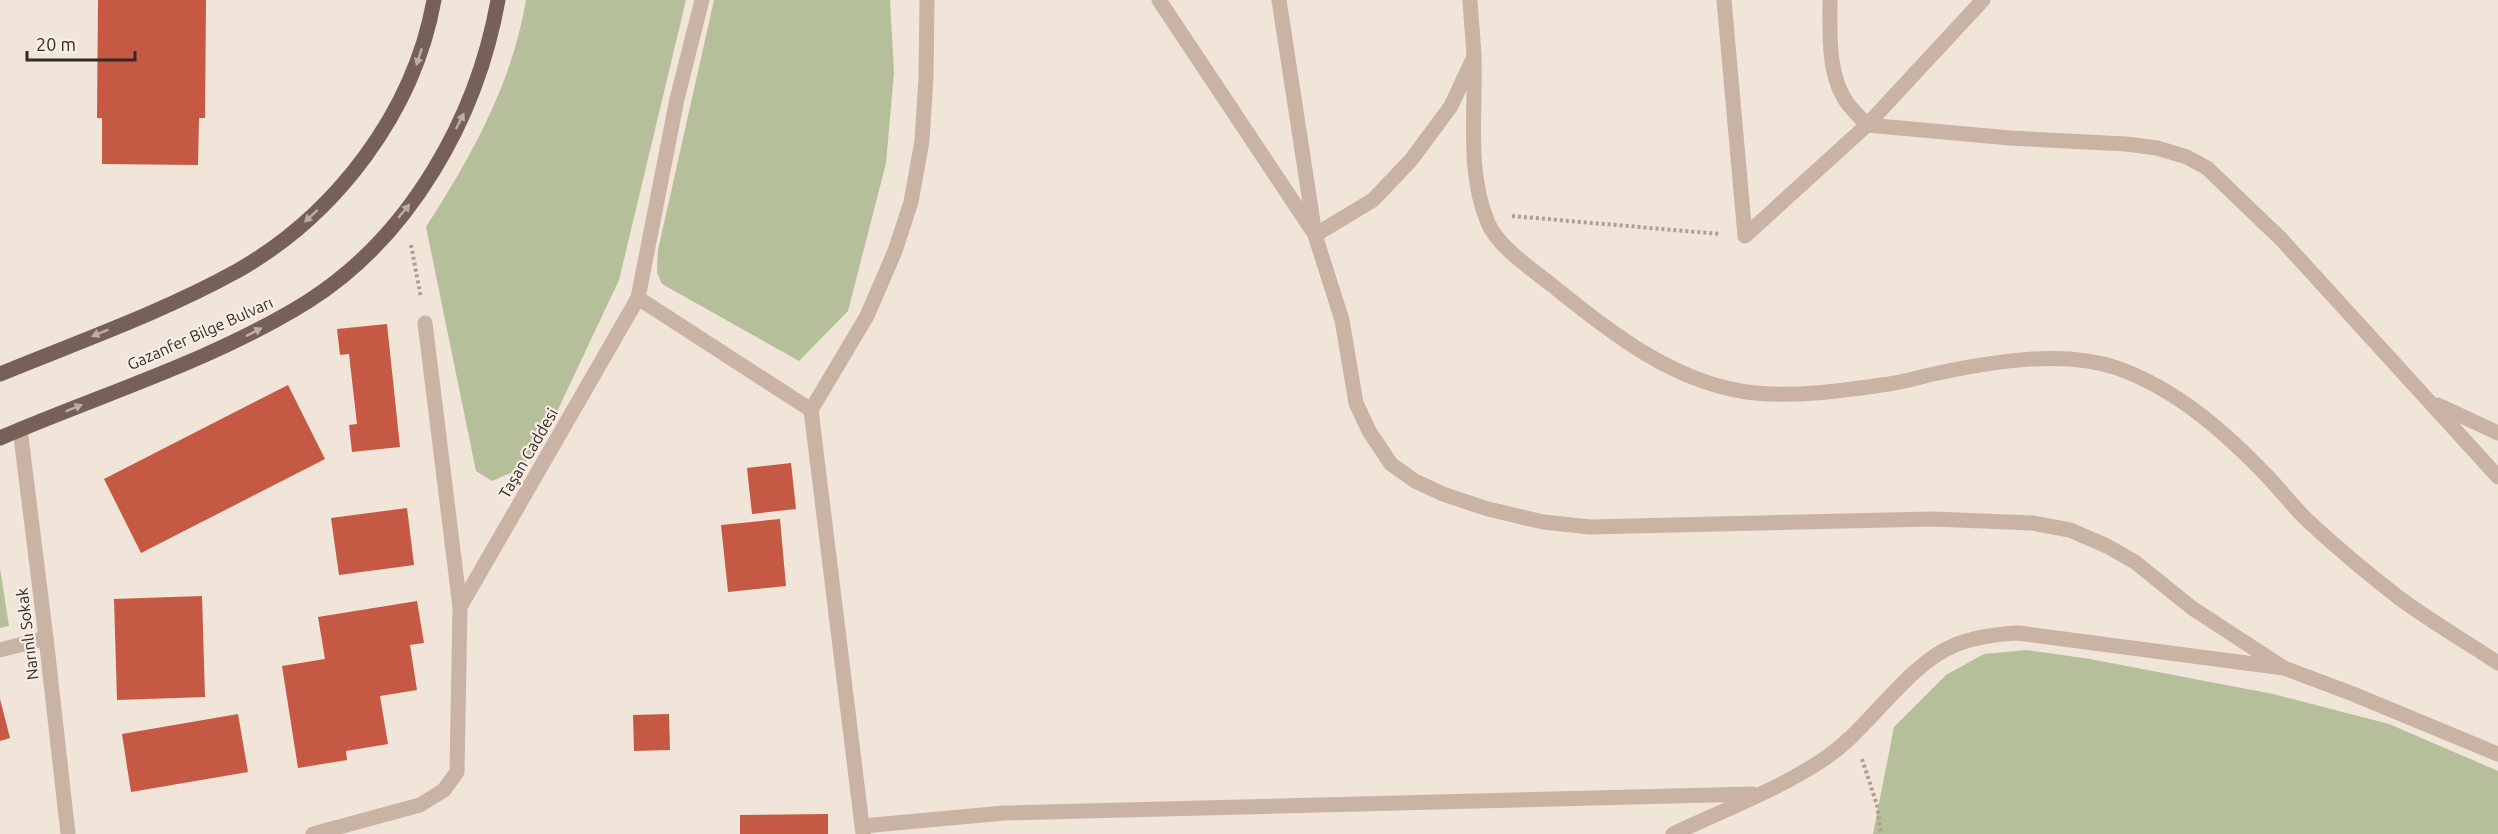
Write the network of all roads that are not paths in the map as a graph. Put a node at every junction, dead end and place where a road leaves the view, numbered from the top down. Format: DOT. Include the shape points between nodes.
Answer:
graph roads {
  1 [pos="434,0"];
  2 [pos="498,0"];
  3 [pos="702,0"];
  4 [pos="927,0"];
  5 [pos="1159,0"];
  6 [pos="1279,0"];
  7 [pos="1470,0"];
  8 [pos="1724,0"];
  9 [pos="1830,0"];
  10 [pos="1983,0"];
  11 [pos="1474,55"];
  12 [pos="1867,125"];
  13 [pos="1315,235"];
  14 [pos="638,298"];
  15 [pos="425,323"];
  16 [pos="0,374"];
  17 [pos="2432,403"];
  18 [pos="811,410"];
  19 [pos="20,429"];
  20 [pos="2498,433"];
  21 [pos="0,438"];
  22 [pos="2498,477"];
  23 [pos="460,607"];
  24 [pos="46,638"];
  25 [pos="0,650"];
  26 [pos="2498,663"];
  27 [pos="2284,668"];
  28 [pos="2498,754"];
  29 [pos="1760,794"];
  30 [pos="863,830"];
  31 [pos="68,834"];
  32 [pos="313,834"];
  33 [pos="881,834"];
  34 [pos="1672,834"];
  1 -- 16 [label="main road, one-way" via="418,62 380,134 354,171 300,226 237,271"];
  19 -- 2 [label="main road, Gazanfer Bilge Bulvarı, one-way" via="253,333 309,300 363,257 410,203 453,136 478,80"];
  3 -- 14 [label="street, Taşan Caddesi" via="677,99"];
  4 -- 18 [label="street" via="922,141 911,202 867,316"];
  5 -- 13 [label="street"];
  6 -- 13 [label="street"];
  7 -- 11 [label="street"];
  8 -- 12 [label="street" via="1745,236"];
  9 -- 12 [label="street" via="1830,47 1837,78 1847,103"];
  10 -- 12 [label="street"];
  11 -- 13 [label="street" via="1451,106 1411,160 1373,200"];
  11 -- 26 [label="street" via="1474,163 1485,213 1497,237 1618,337 1665,366 1710,383 1755,393 1884,385 2007,361 2073,359 2115,367 2189,405 2266,475 2305,518 2400,599"];
  12 -- 17 [label="street" via="2126,144 2187,157 2207,168 2249,206"];
  13 -- 27 [label="street" via="1342,320 1356,403 1369,431 1391,464 1443,494 1543,522 1590,527 1932,519 2031,523 2070,530 2135,562 2192,608"];
  14 -- 18 [label="street"];
  14 -- 23 [label="street, Taşan Caddesi"];
  15 -- 23 [label="street"];
  17 -- 20 [label="street"];
  17 -- 22 [label="street"];
  18 -- 30 [label="street"];
  19 -- 21 [label="main road, Gazanfer Bilge Bulvarı"];
  19 -- 24 [label="street, Narınlı Sokak"];
  23 -- 32 [label="street, Taşan Caddesi" via="457,772 444,790 420,805"];
  24 -- 25 [label="street"];
  24 -- 31 [label="street, Narınlı Sokak"];
  27 -- 28 [label="street"];
  27 -- 29 [label="street" via="2018,633 1991,635 1955,645 1925,663 1855,736 1821,761"];
  29 -- 30 [label="street" via="1004,813"];
  29 -- 34 [label="street"];
  30 -- 33 [label="street"];
}
